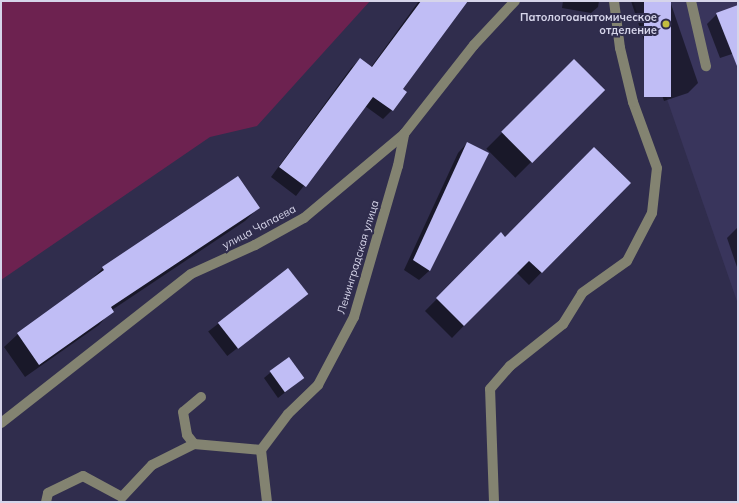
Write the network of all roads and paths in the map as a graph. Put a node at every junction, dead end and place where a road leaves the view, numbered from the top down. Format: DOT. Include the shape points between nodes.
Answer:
graph roads {
  1 [pos="614,1"];
  2 [pos="691,1"];
  3 [pos="514,2"];
  4 [pos="706,66"];
  5 [pos="404,134"];
  6 [pos="201,397"];
  7 [pos="1,423"];
  8 [pos="194,444"];
  9 [pos="260,450"];
  10 [pos="46,502"];
  11 [pos="267,502"];
  12 [pos="494,502"];
  1 -- 12 [label="street" via="620,48 633,102 656,168 652,213 627,261 582,293 563,324 510,366 490,389"];
  2 -- 4 [label="street"];
  3 -- 5 [label="street, улица Чапаева" via="474,45"];
  5 -- 7 [label="street, улица Чапаева" via="304,218 255,245 191,274"];
  5 -- 9 [label="street, Ленинградская улица" via="398,166 354,317 318,385 288,414"];
  6 -- 8 [label="street" via="183,412 187,435"];
  8 -- 9 [label="street"];
  8 -- 10 [label="street" via="152,465 122,497 83,476 48,493"];
  9 -- 11 [label="street"];
}
